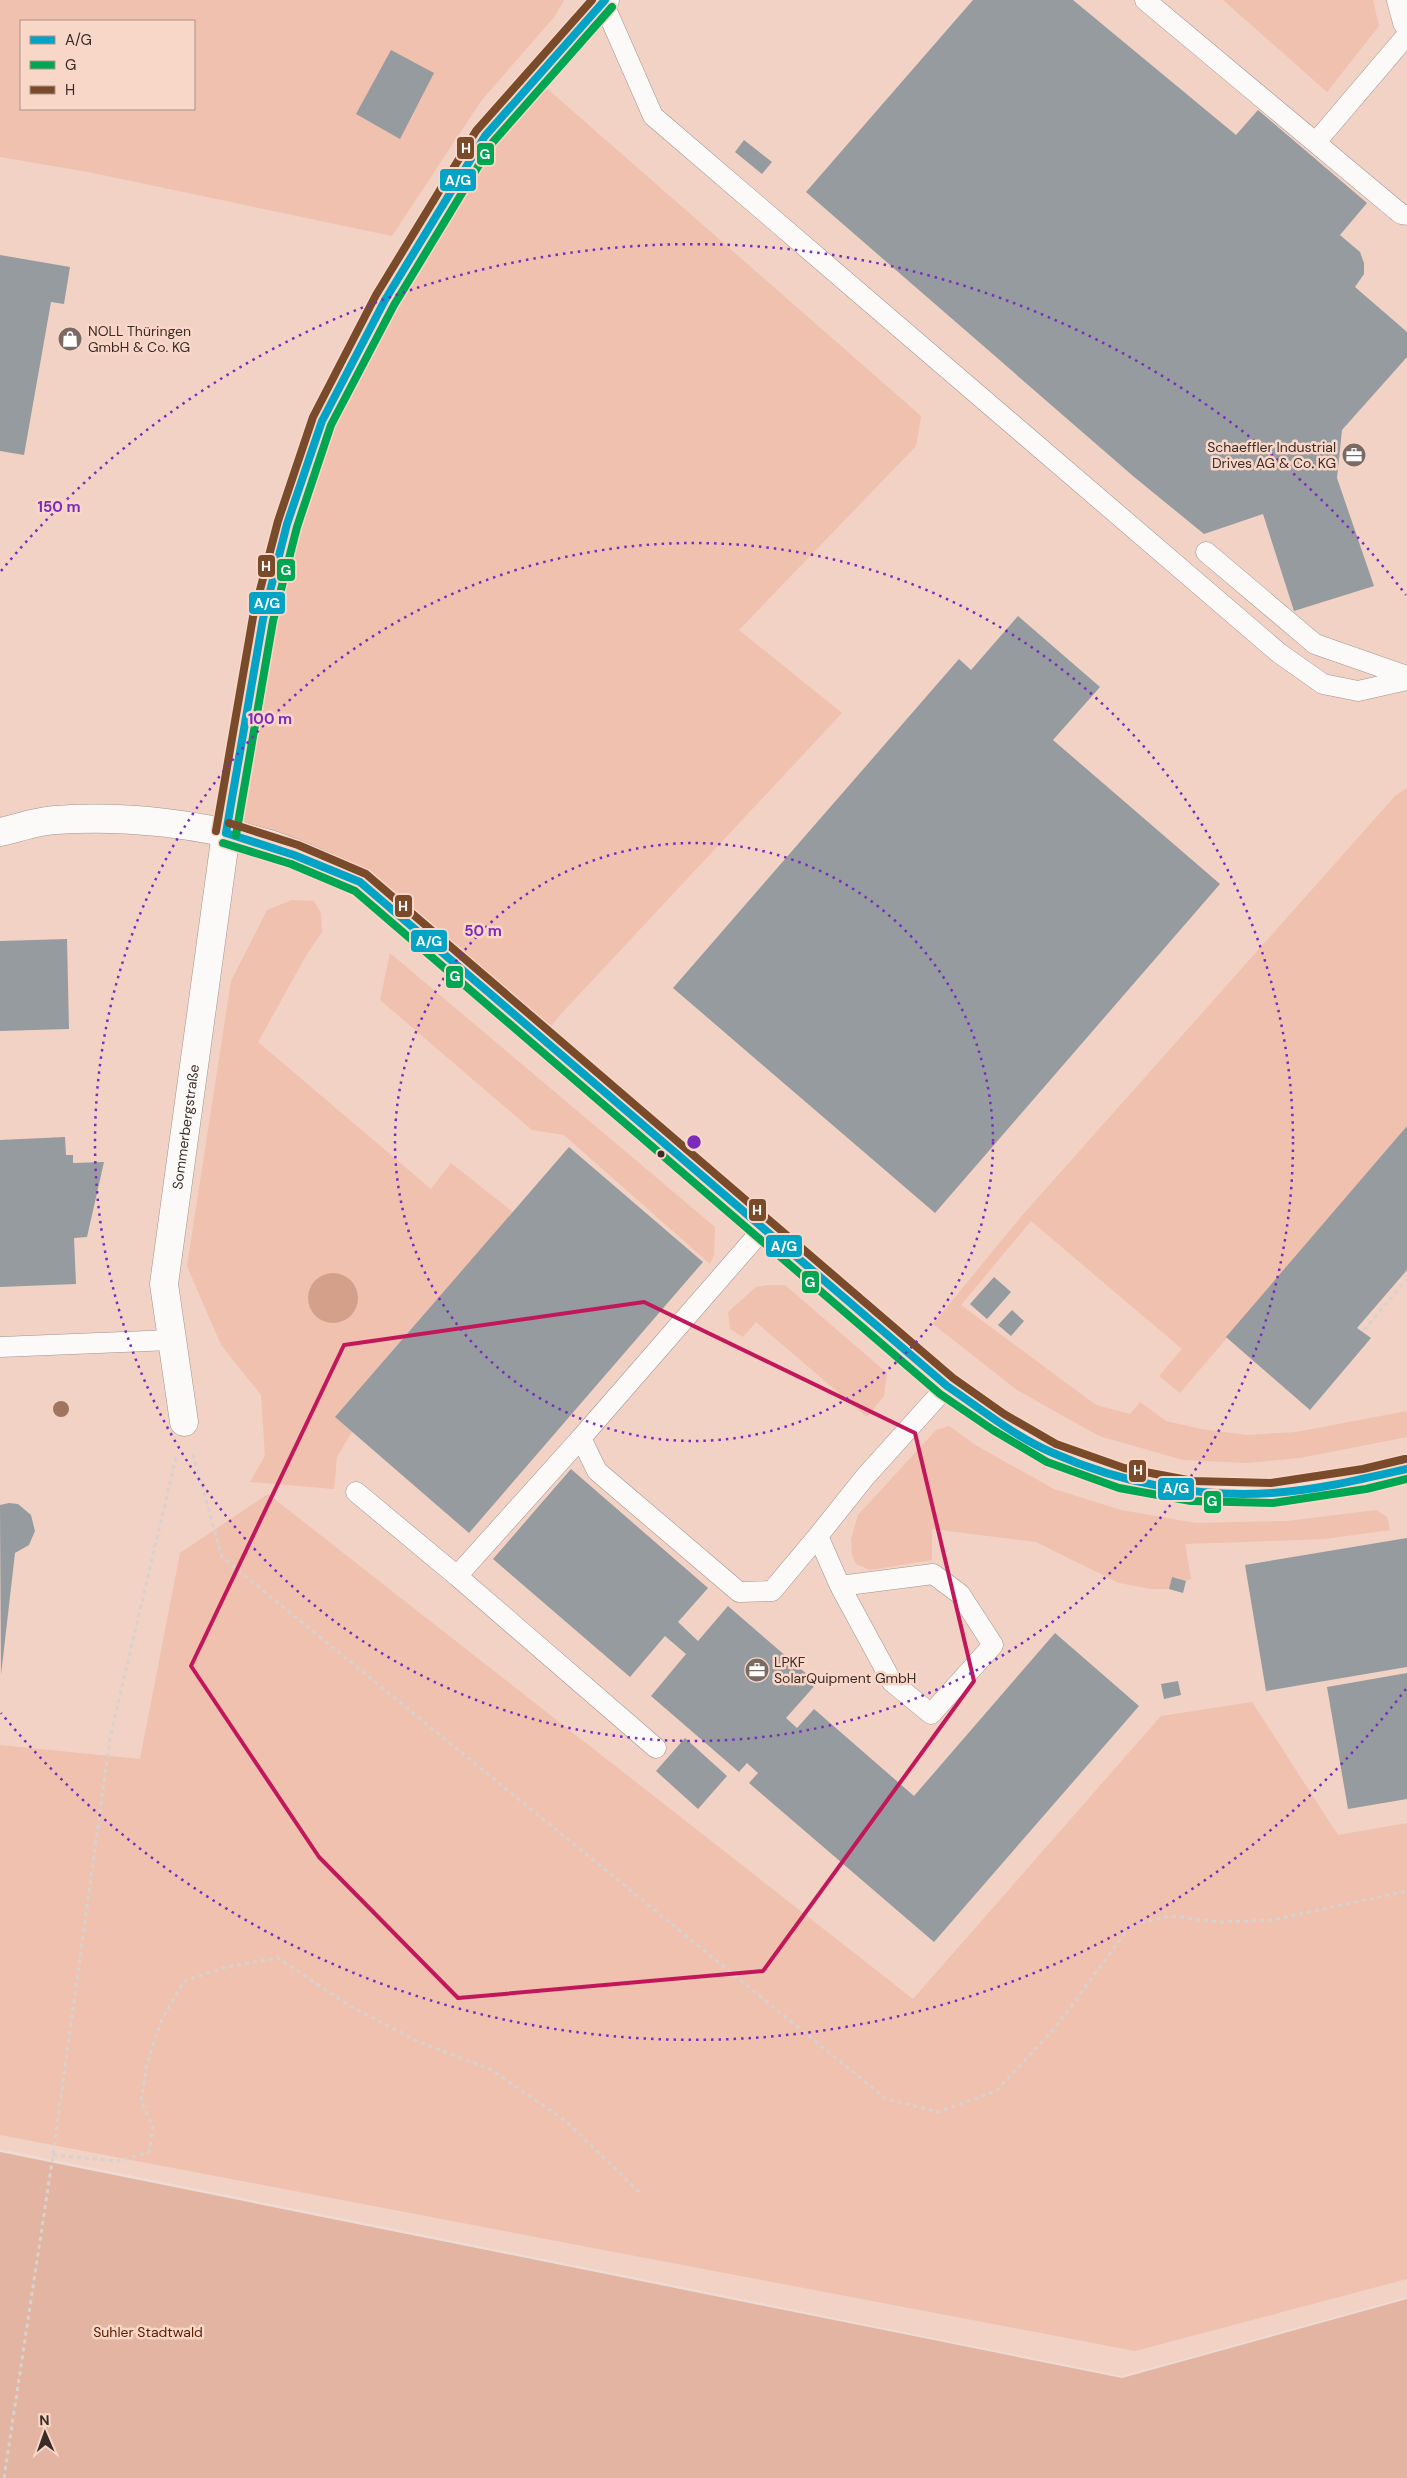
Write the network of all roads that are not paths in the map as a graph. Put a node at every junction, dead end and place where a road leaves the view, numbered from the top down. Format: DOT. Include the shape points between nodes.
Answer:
graph roads {
  1 [pos="1145,0"];
  2 [pos="1401,0"];
  3 [pos="604,1"];
  4 [pos="1407,22"];
  5 [pos="1407,35"];
  6 [pos="1316,142"];
  7 [pos="1407,215"];
  8 [pos="1206,552"];
  9 [pos="1407,676"];
  10 [pos="1407,680"];
  11 [pos="0,832"];
  12 [pos="226,833"];
  13 [pos="762,1230"];
  14 [pos="172,1340"];
  15 [pos="0,1347"];
  16 [pos="946,1386"];
  17 [pos="184,1422"];
  18 [pos="581,1438"];
  19 [pos="1407,1469"];
  20 [pos="356,1492"];
  21 [pos="818,1536"];
  22 [pos="457,1576"];
  23 [pos="840,1586"];
  24 [pos="656,1748"];
  1 -- 6 [label="lane"];
  2 -- 4 [label="street"];
  3 -- 10 [label="lane" via="653,116 1279,653 1323,684 1358,691"];
  3 -- 12 [label="street, Sommerbergstraße" via="485,136 385,300 322,421 287,524 263,619"];
  5 -- 6 [label="lane"];
  6 -- 7 [label="lane" via="1401,214"];
  8 -- 9 [label="lane" via="1315,644"];
  11 -- 12 [label="street" via="54,820 132,819"];
  12 -- 13 [label="street" via="269,844 360,882"];
  12 -- 14 [label="street, Sommerbergstraße" via="164,1284"];
  13 -- 16 [label="street"];
  13 -- 18 [label="lane"];
  14 -- 15 [label="lane"];
  14 -- 17 [label="street, Sommerbergstraße"];
  16 -- 19 [label="street" via="1052,1453 1121,1478 1192,1491 1272,1492 1365,1479"];
  16 -- 21 [label="lane" via="865,1477"];
  18 -- 21 [label="lane" via="597,1471 738,1592 772,1591"];
  18 -- 22 [label="lane"];
  20 -- 22 [label="lane"];
  21 -- 23 [label="lane"];
  22 -- 24 [label="lane"];
  23 -- 23 [label="lane" via="892,1682 931,1714 993,1645 960,1594 933,1574"];
}
